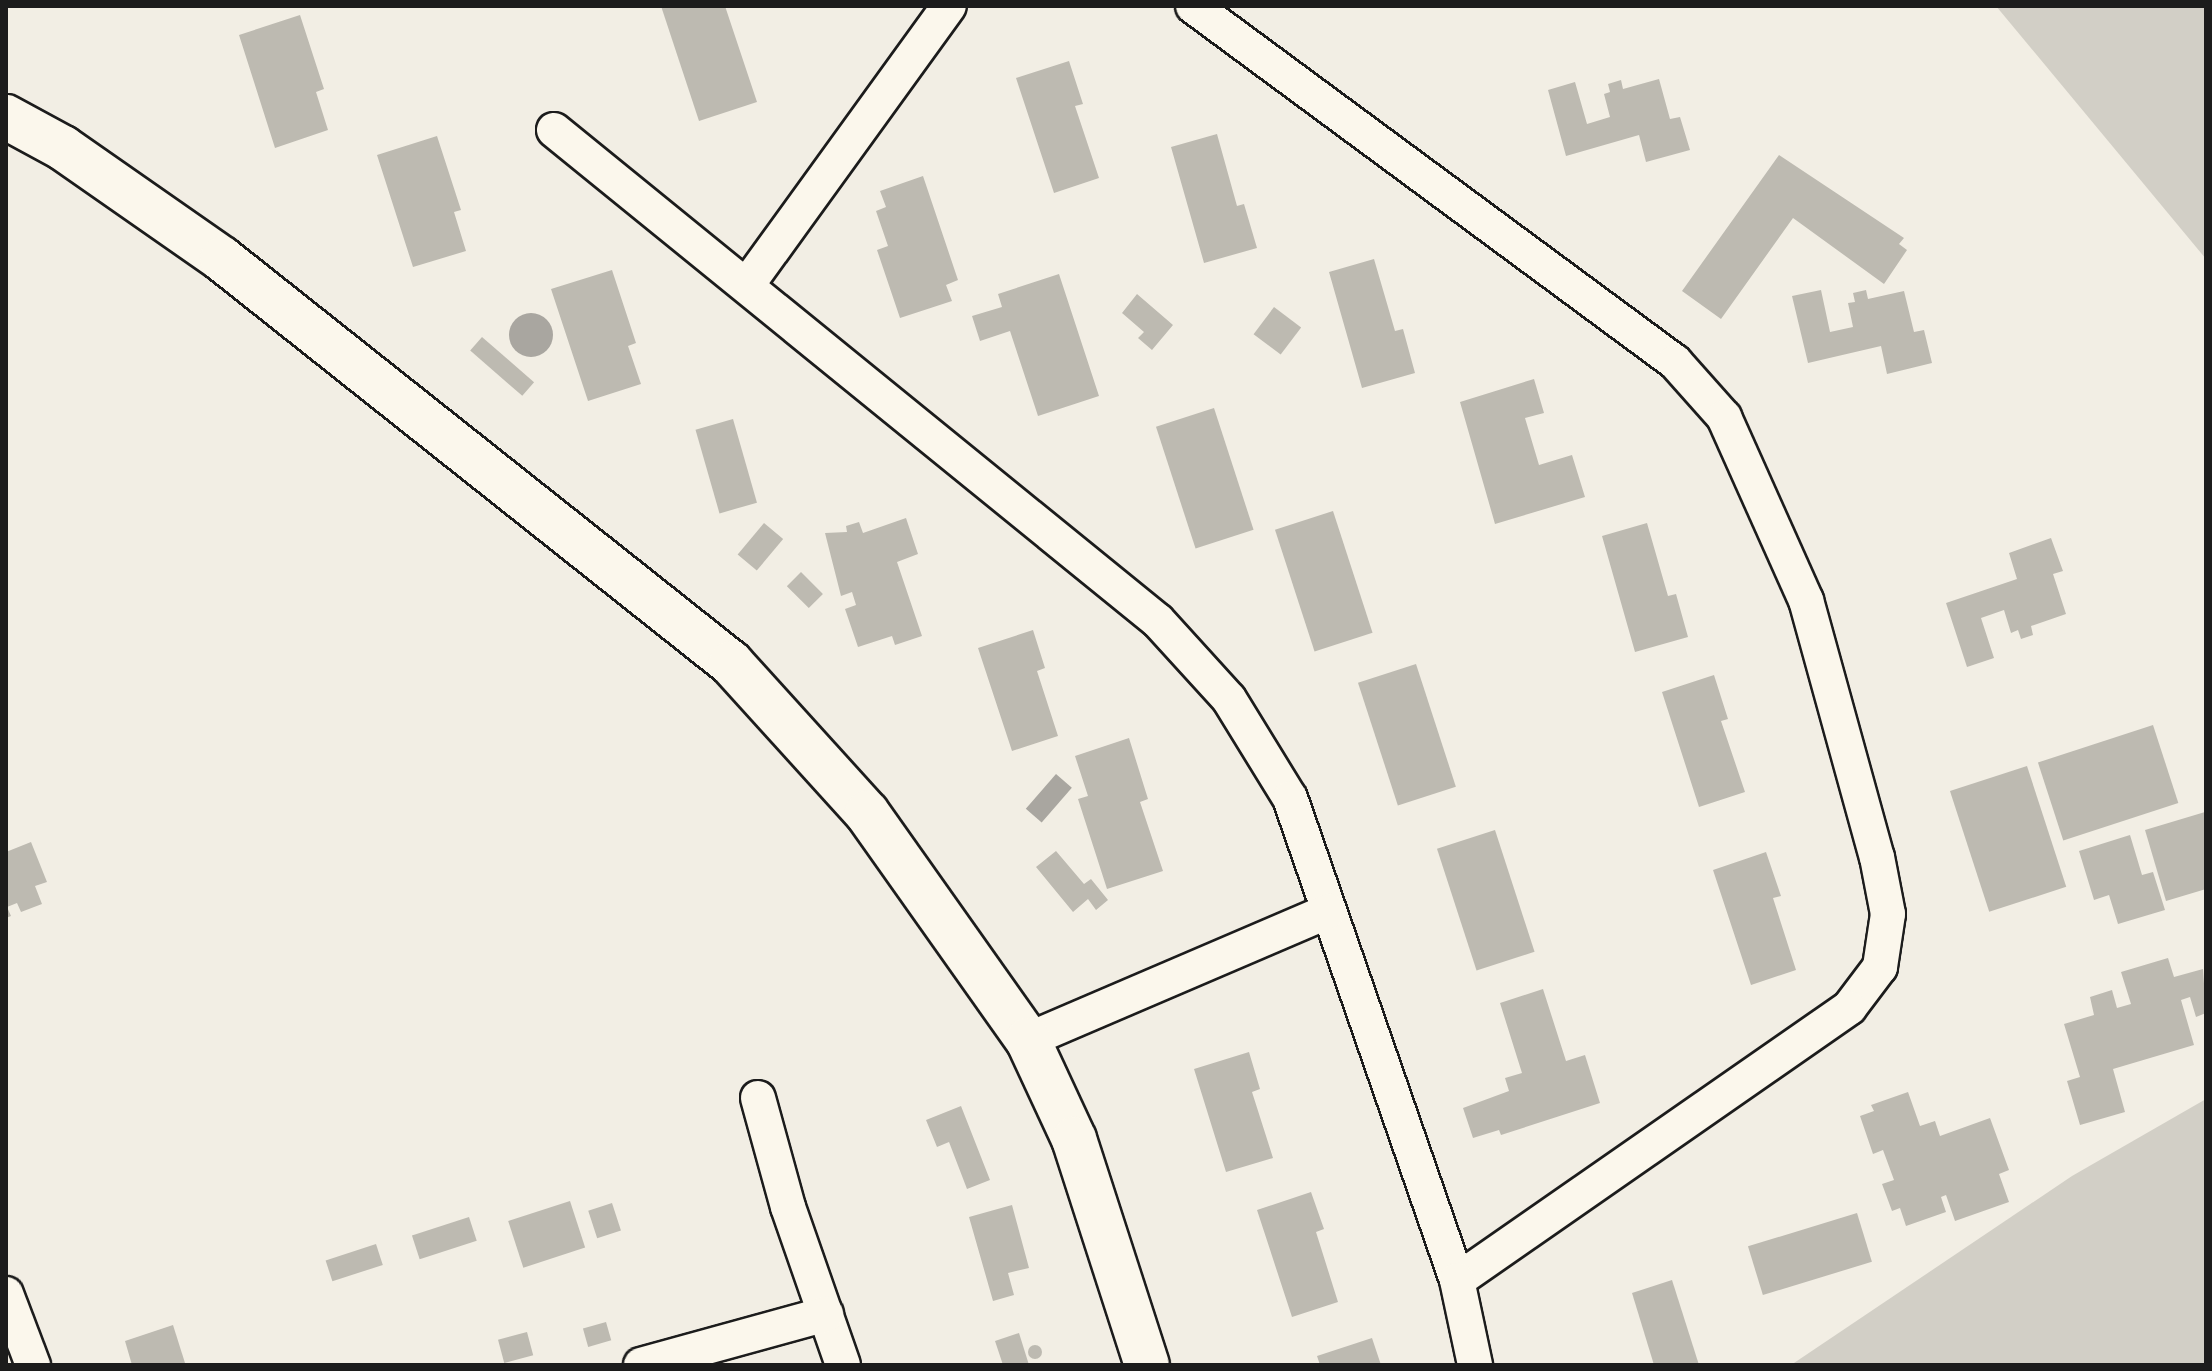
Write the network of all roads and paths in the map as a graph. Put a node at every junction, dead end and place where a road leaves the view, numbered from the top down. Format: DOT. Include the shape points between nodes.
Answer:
graph roads {
  1 [pos="949,6"];
  2 [pos="1193,6"];
  3 [pos="6,117"];
  4 [pos="554,130"];
  5 [pos="747,285"];
  6 [pos="1329,911"];
  7 [pos="1028,1040"];
  8 [pos="758,1098"];
  9 [pos="1457,1280"];
  10 [pos="6,1294"];
  11 [pos="826,1314"];
  12 [pos="33,1365"];
  13 [pos="641,1365"];
  14 [pos="843,1365"];
  15 [pos="1147,1365"];
  16 [pos="1475,1365"];
  1 -- 5 [label="street"];
  2 -- 9 [label="street" via="1675,362 1724,417 1806,600 1877,857 1888,914 1880,967 1849,1008"];
  3 -- 7 [label="street" via="63,148 222,259 731,663 867,813"];
  4 -- 5 [label="street"];
  5 -- 6 [label="street" via="1158,621 1229,699 1290,798"];
  6 -- 7 [label="street"];
  6 -- 9 [label="street"];
  7 -- 15 [label="street" via="1074,1139"];
  8 -- 11 [label="street" via="788,1207"];
  9 -- 16 [label="street"];
  10 -- 12 [label="street"];
  11 -- 13 [label="street"];
  11 -- 14 [label="street"];
}
